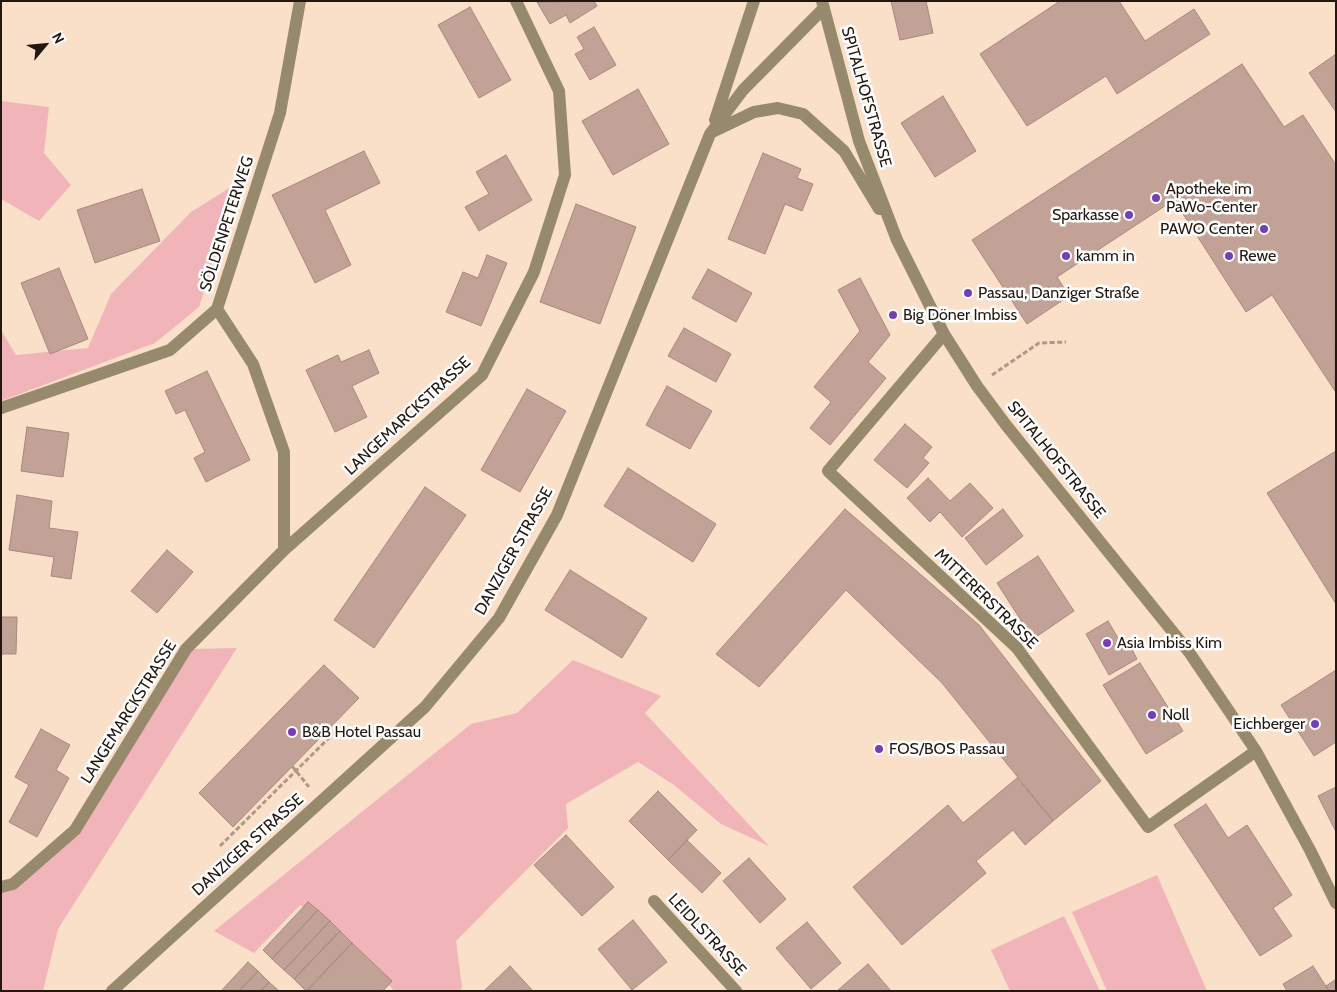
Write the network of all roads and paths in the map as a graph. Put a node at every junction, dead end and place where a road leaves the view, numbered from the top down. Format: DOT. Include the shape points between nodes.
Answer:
graph roads {
  1 [pos="300,1"];
  2 [pos="516,1"];
  3 [pos="754,1"];
  4 [pos="823,5"];
  5 [pos="711,132"];
  6 [pos="897,240"];
  7 [pos="217,309"];
  8 [pos="944,334"];
  9 [pos="1066,342"];
  10 [pos="977,386"];
  11 [pos="1,408"];
  12 [pos="284,550"];
  13 [pos="340,727"];
  14 [pos="1256,751"];
  15 [pos="292,766"];
  16 [pos="296,771"];
  17 [pos="220,846"];
  18 [pos="1,887"];
  19 [pos="654,902"];
  20 [pos="1336,903"];
  21 [pos="112,991"];
  22 [pos="736,991"];
  1 -- 7 [label="street, SÖLDENPETERWEG" via="280,113"];
  2 -- 12 [label="street, LANGEMARCKSTRASSE" via="559,91 565,175 534,272 482,375"];
  3 -- 5 [label="street"];
  4 -- 5 [label="street, DANZIGER STRASSE" via="743,90"];
  4 -- 6 [label="street, SPITALHOFSTRASSE" via="859,141"];
  5 -- 6 [label="street" via="754,112 778,108 803,114 844,151"];
  5 -- 21 [label="street, DANZIGER STRASSE" via="556,515 499,618 425,707"];
  6 -- 8 [label="street, SPITALHOFSTRASSE"];
  7 -- 11 [label="street, SÖLDENPETERWEG" via="170,350"];
  7 -- 12 [label="street" via="253,364 284,452"];
  8 -- 10 [label="street, SPITALHOFSTRASSE"];
  8 -- 14 [label="street, MITTERERSTRASSE" via="828,471 1017,648 1148,828"];
  9 -- 10 [label="path" via="1039,343"];
  10 -- 14 [label="street, SPITALHOFSTRASSE" via="1189,652"];
  12 -- 18 [label="street, LANGEMARCKSTRASSE" via="186,649 74,830 13,884"];
  13 -- 16 [label="path"];
  14 -- 20 [label="street, SPITALHOFSTRASSE"];
  15 -- 16 [label="path"];
  16 -- 17 [label="path"];
  19 -- 22 [label="street, LEIDLSTRASSE"];
}
